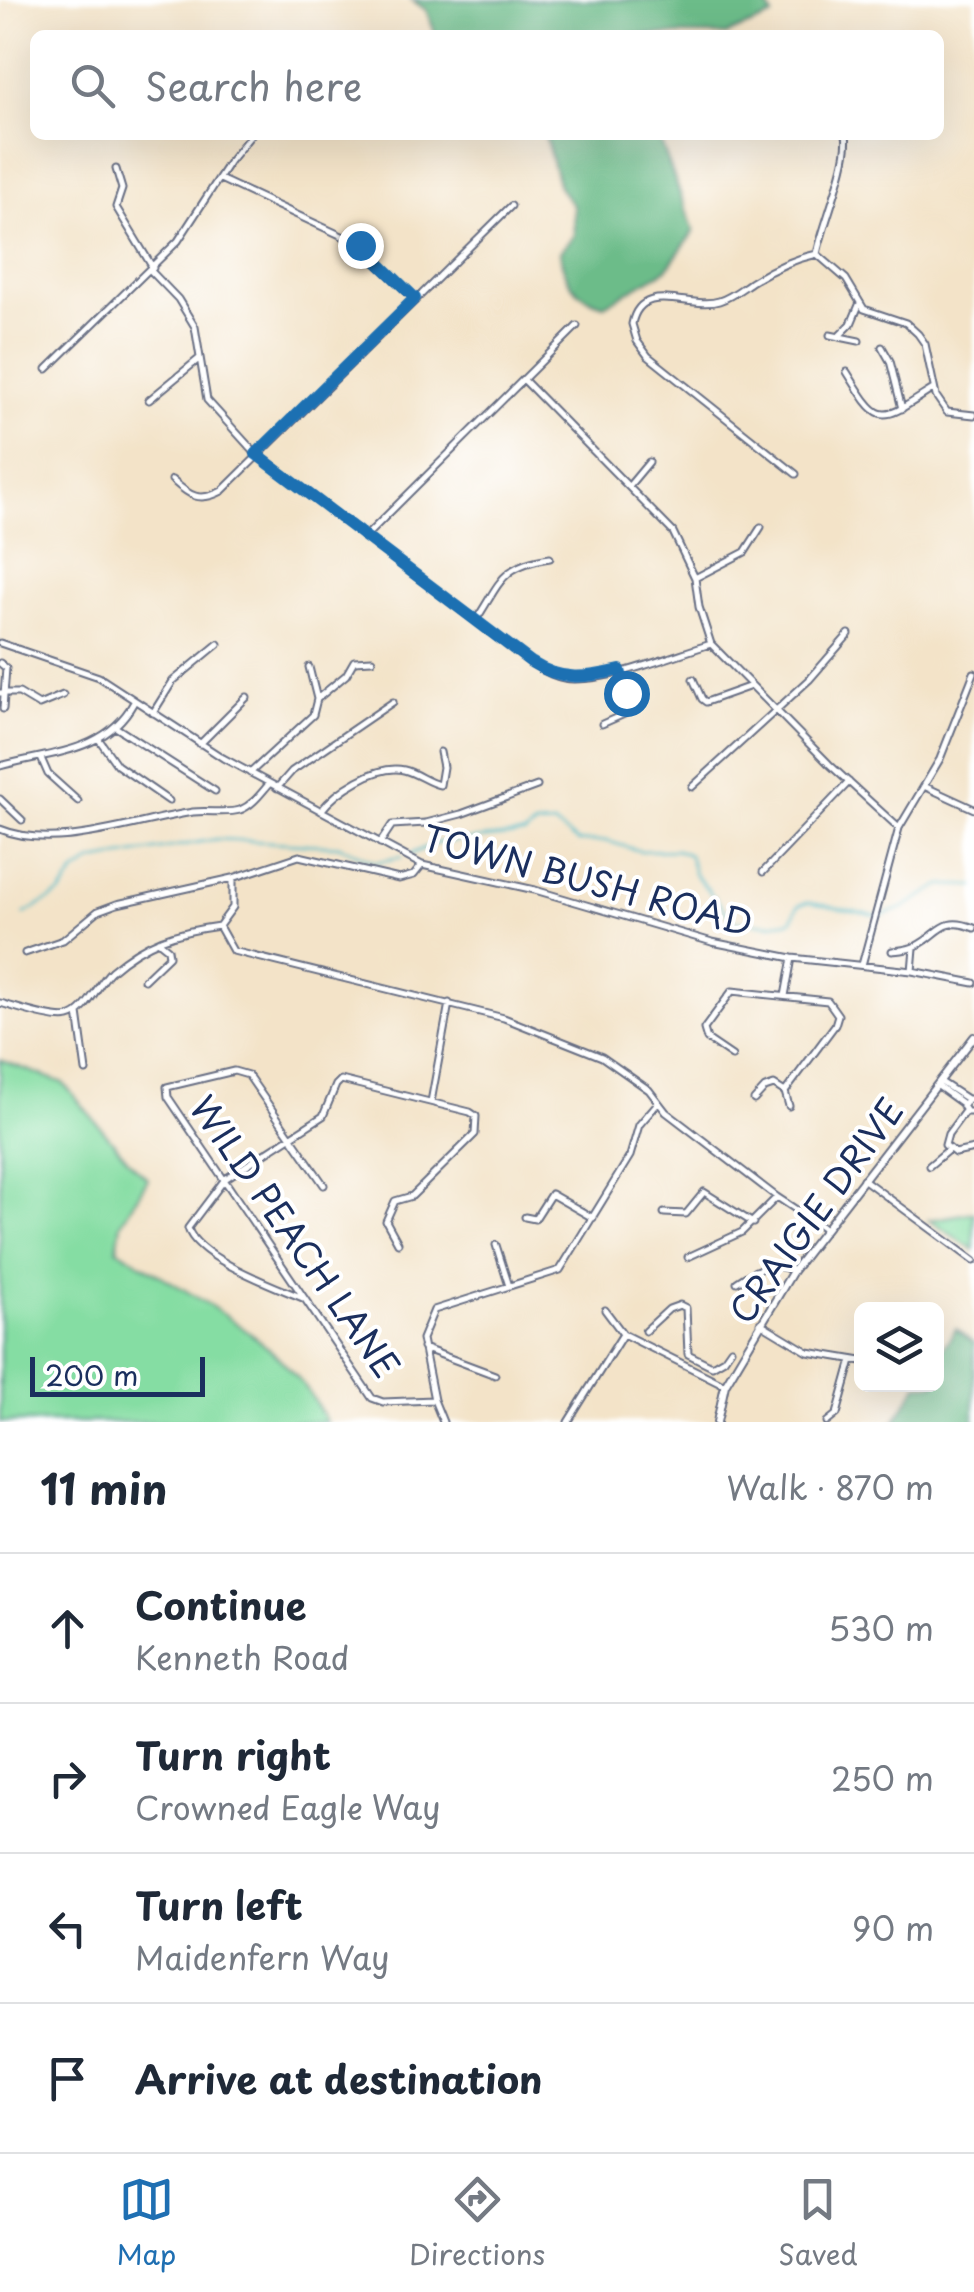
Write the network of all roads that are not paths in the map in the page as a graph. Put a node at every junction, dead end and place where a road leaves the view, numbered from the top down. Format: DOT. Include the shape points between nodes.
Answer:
graph roads {
  1 [pos="247,140"];
  2 [pos="846,140"];
  3 [pos="116,169"];
  4 [pos="219,178"];
  5 [pos="511,206"];
  6 [pos="818,254"];
  7 [pos="152,270"];
  8 [pos="415,298"];
  9 [pos="860,305"];
  10 [pos="578,326"];
  11 [pos="830,334"];
  12 [pos="840,336"];
  13 [pos="860,341"];
  14 [pos="882,347"];
  15 [pos="200,358"];
  16 [pos="47,368"];
  17 [pos="848,372"];
  18 [pos="525,381"];
  19 [pos="933,389"];
  20 [pos="148,400"];
  21 [pos="902,409"];
  22 [pos="974,415"];
  23 [pos="256,454"];
  24 [pos="649,462"];
  25 [pos="796,474"];
  26 [pos="172,480"];
  27 [pos="630,486"];
  28 [pos="762,527"];
  29 [pos="365,537"];
  30 [pos="550,558"];
  31 [pos="695,578"];
  32 [pos="476,620"];
  33 [pos="849,634"];
  34 [pos="0,643"];
  35 [pos="218,644"];
  36 [pos="712,644"];
  37 [pos="372,660"];
  38 [pos="0,663"];
  39 [pos="309,667"];
  40 [pos="620,670"];
  41 [pos="974,672"];
  42 [pos="694,680"];
  43 [pos="750,686"];
  44 [pos="2,694"];
  45 [pos="63,696"];
  46 [pos="247,697"];
  47 [pos="317,700"];
  48 [pos="134,702"];
  49 [pos="393,702"];
  50 [pos="3,709"];
  51 [pos="777,710"];
  52 [pos="153,713"];
  53 [pos="602,724"];
  54 [pos="116,727"];
  55 [pos="98,738"];
  56 [pos="200,744"];
  57 [pos="440,752"];
  58 [pos="41,757"];
  59 [pos="0,766"];
  60 [pos="250,774"];
  61 [pos="849,782"];
  62 [pos="269,784"];
  63 [pos="538,786"];
  64 [pos="692,787"];
  65 [pos="926,787"];
  66 [pos="277,788"];
  67 [pos="215,791"];
  68 [pos="0,799"];
  69 [pos="169,800"];
  70 [pos="78,801"];
  71 [pos="974,808"];
  72 [pos="322,811"];
  73 [pos="22,820"];
  74 [pos="899,828"];
  75 [pos="0,829"];
  76 [pos="380,843"];
  77 [pos="422,865"];
  78 [pos="763,872"];
  79 [pos="233,878"];
  80 [pos="219,926"];
  81 [pos="974,928"];
  82 [pos="158,941"];
  83 [pos="914,948"];
  84 [pos="892,951"];
  85 [pos="24,953"];
  86 [pos="792,958"];
  87 [pos="862,965"];
  88 [pos="912,972"];
  89 [pos="144,980"];
  90 [pos="974,984"];
  91 [pos="786,996"];
  92 [pos="0,1003"];
  93 [pos="449,1003"];
  94 [pos="78,1013"];
  95 [pos="974,1037"];
  96 [pos="732,1056"];
  97 [pos="86,1070"];
  98 [pos="939,1084"];
  99 [pos="785,1092"];
  100 [pos="754,1100"];
  101 [pos="431,1102"];
  102 [pos="969,1102"];
  103 [pos="658,1104"];
  104 [pos="789,1106"];
  105 [pos="974,1112"];
  106 [pos="291,1138"];
  107 [pos="974,1149"];
  108 [pos="948,1150"];
  109 [pos="929,1166"];
  110 [pos="863,1178"];
  111 [pos="224,1180"];
  112 [pos="324,1186"];
  113 [pos="777,1197"];
  114 [pos="664,1213"];
  115 [pos="524,1217"];
  116 [pos="593,1218"];
  117 [pos="753,1223"];
  118 [pos="823,1224"];
  119 [pos="398,1243"];
  120 [pos="496,1245"];
  121 [pos="688,1257"];
  122 [pos="974,1261"];
  123 [pos="793,1271"];
  124 [pos="737,1282"];
  125 [pos="508,1286"];
  126 [pos="305,1299"];
  127 [pos="605,1310"];
  128 [pos="760,1323"];
  129 [pos="645,1332"];
  130 [pos="623,1334"];
  131 [pos="423,1348"];
  132 [pos="731,1349"];
  133 [pos="688,1354"];
  134 [pos="852,1360"];
  135 [pos="684,1364"];
  136 [pos="495,1375"];
  137 [pos="725,1385"];
  138 [pos="434,1400"];
  139 [pos="442,1422"];
  140 [pos="568,1422"];
  141 [pos="717,1422"];
  142 [pos="827,1422"];
  1 -- 4 [label="street"];
  2 -- 6 [label="street"];
  3 -- 7 [label="street" via="122,189 116,207"];
  4 -- 7 [label="street"];
  4 -- 8 [label="street" via="355,242"];
  5 -- 8 [label="street"];
  6 -- 9 [label="street" via="846,280"];
  6 -- 25 [label="street" via="789,261 720,301 654,299 640,307 632,324 648,356"];
  7 -- 15 [label="street" via="191,317"];
  7 -- 16 [label="street"];
  8 -- 23 [label="street"];
  9 -- 12 [label="street"];
  9 -- 19 [label="street" via="918,334"];
  10 -- 18 [label="street"];
  11 -- 12 [label="street"];
  12 -- 13 [label="street"];
  14 -- 21 [label="street"];
  15 -- 20 [label="street"];
  15 -- 23 [label="street" via="203,389 214,410"];
  17 -- 21 [label="street" via="873,412 884,416"];
  18 -- 27 [label="street"];
  18 -- 29 [label="street"];
  19 -- 21 [label="street"];
  19 -- 22 [label="street" via="947,412"];
  23 -- 26 [label="street" via="222,492 199,499"];
  23 -- 29 [label="street"];
  24 -- 27 [label="street"];
  27 -- 31 [label="street" via="673,532"];
  28 -- 31 [label="street" via="744,552"];
  29 -- 32 [label="street"];
  30 -- 32 [label="street" via="511,569"];
  31 -- 36 [label="street"];
  32 -- 40 [label="street" via="556,676"];
  33 -- 51 [label="street"];
  34 -- 48 [label="street, TOWN BUSH ROAD" via="88,672"];
  35 -- 52 [label="street" via="173,681"];
  36 -- 40 [label="street"];
  36 -- 43 [label="street"];
  37 -- 47 [label="street" via="356,660"];
  38 -- 44 [label="street" via="6,668"];
  39 -- 47 [label="street"];
  40 -- 53 [label="street" via="629,712"];
  41 -- 65 [label="street"];
  42 -- 43 [label="street" via="706,702"];
  43 -- 51 [label="street"];
  44 -- 45 [label="street" via="19,693 39,705"];
  44 -- 50 [label="street"];
  46 -- 56 [label="street"];
  47 -- 60 [label="street" via="308,721"];
  48 -- 52 [label="street, TOWN BUSH ROAD"];
  48 -- 54 [label="street"];
  49 -- 66 [label="street"];
  51 -- 61 [label="street"];
  51 -- 64 [label="street"];
  52 -- 56 [label="street, TOWN BUSH ROAD"];
  54 -- 55 [label="street"];
  54 -- 67 [label="street"];
  55 -- 58 [label="street"];
  55 -- 69 [label="street" via="118,765"];
  56 -- 60 [label="street, TOWN BUSH ROAD"];
  57 -- 72 [label="street" via="440,785 407,771 378,770 337,793"];
  58 -- 59 [label="street"];
  58 -- 70 [label="street" via="48,774"];
  60 -- 62 [label="street, TOWN BUSH ROAD"];
  61 -- 74 [label="street"];
  61 -- 78 [label="street"];
  62 -- 66 [label="street, TOWN BUSH ROAD"];
  62 -- 75 [label="street" via="235,811 191,812 50,838"];
  63 -- 76 [label="street" via="460,814 392,825"];
  65 -- 71 [label="street"];
  65 -- 74 [label="street"];
  66 -- 72 [label="street, TOWN BUSH ROAD"];
  68 -- 73 [label="street"];
  72 -- 76 [label="street, TOWN BUSH ROAD"];
  74 -- 87 [label="street"];
  76 -- 77 [label="street, TOWN BUSH ROAD"];
  77 -- 79 [label="street" via="399,879 299,856"];
  77 -- 86 [label="street, TOWN BUSH ROAD"];
  79 -- 80 [label="street" via="232,907"];
  79 -- 85 [label="street" via="116,904 63,940"];
  80 -- 82 [label="street"];
  80 -- 93 [label="street" via="238,954"];
  81 -- 83 [label="street" via="942,927"];
  82 -- 89 [label="street" via="169,956"];
  82 -- 94 [label="street" via="112,971"];
  83 -- 84 [label="street"];
  83 -- 88 [label="street"];
  86 -- 87 [label="street, TOWN BUSH ROAD"];
  86 -- 91 [label="street"];
  87 -- 88 [label="street, TOWN BUSH ROAD"];
  88 -- 90 [label="street, TOWN BUSH ROAD"];
  91 -- 96 [label="street" via="729,993 704,1029 707,1039"];
  91 -- 99 [label="street" via="828,1001 838,1015"];
  92 -- 94 [label="street" via="63,1018"];
  93 -- 101 [label="street"];
  93 -- 103 [label="street" via="602,1056"];
  94 -- 97 [label="street"];
  95 -- 98 [label="street, CRAIGIE DRIVE"];
  98 -- 102 [label="street"];
  98 -- 110 [label="street, CRAIGIE DRIVE"];
  99 -- 100 [label="street" via="768,1086"];
  99 -- 104 [label="street"];
  101 -- 106 [label="street" via="341,1080 323,1116"];
  101 -- 119 [label="street" via="474,1114 477,1125 421,1188 392,1206 386,1222"];
  102 -- 105 [label="street"];
  102 -- 108 [label="street" via="948,1134"];
  103 -- 113 [label="street"];
  103 -- 116 [label="street" via="639,1125 632,1152"];
  106 -- 111 [label="street"];
  106 -- 111 [label="street, WILD PEACH LANE" via="244,1072 168,1085 168,1097"];
  106 -- 112 [label="street, WILD PEACH LANE"];
  107 -- 108 [label="street"];
  108 -- 109 [label="street"];
  110 -- 118 [label="street, CRAIGIE DRIVE"];
  110 -- 122 [label="street"];
  111 -- 126 [label="street, WILD PEACH LANE"];
  111 -- 126 [label="street" via="190,1224 189,1235 238,1271"];
  113 -- 117 [label="street"];
  113 -- 118 [label="street"];
  114 -- 117 [label="street" via="686,1214 704,1192"];
  115 -- 116 [label="street" via="535,1219 551,1194"];
  116 -- 125 [label="street" via="560,1270"];
  117 -- 121 [label="street"];
  118 -- 123 [label="street, CRAIGIE DRIVE"];
  120 -- 125 [label="street"];
  123 -- 124 [label="street" via="758,1269"];
  123 -- 128 [label="street, CRAIGIE DRIVE"];
  125 -- 131 [label="street" via="434,1310"];
  126 -- 138 [label="street, WILD PEACH LANE" via="374,1400"];
  127 -- 130 [label="street"];
  128 -- 134 [label="street" via="808,1352"];
  128 -- 137 [label="street, CRAIGIE DRIVE"];
  129 -- 133 [label="street" via="669,1309 684,1306"];
  130 -- 135 [label="street"];
  130 -- 140 [label="street"];
  131 -- 136 [label="street"];
  131 -- 138 [label="street"];
  132 -- 133 [label="street" via="712,1366"];
  133 -- 135 [label="street"];
  134 -- 142 [label="street" via="837,1414"];
  135 -- 137 [label="street"];
  137 -- 141 [label="street, CRAIGIE DRIVE"];
  138 -- 139 [label="street"];
}
